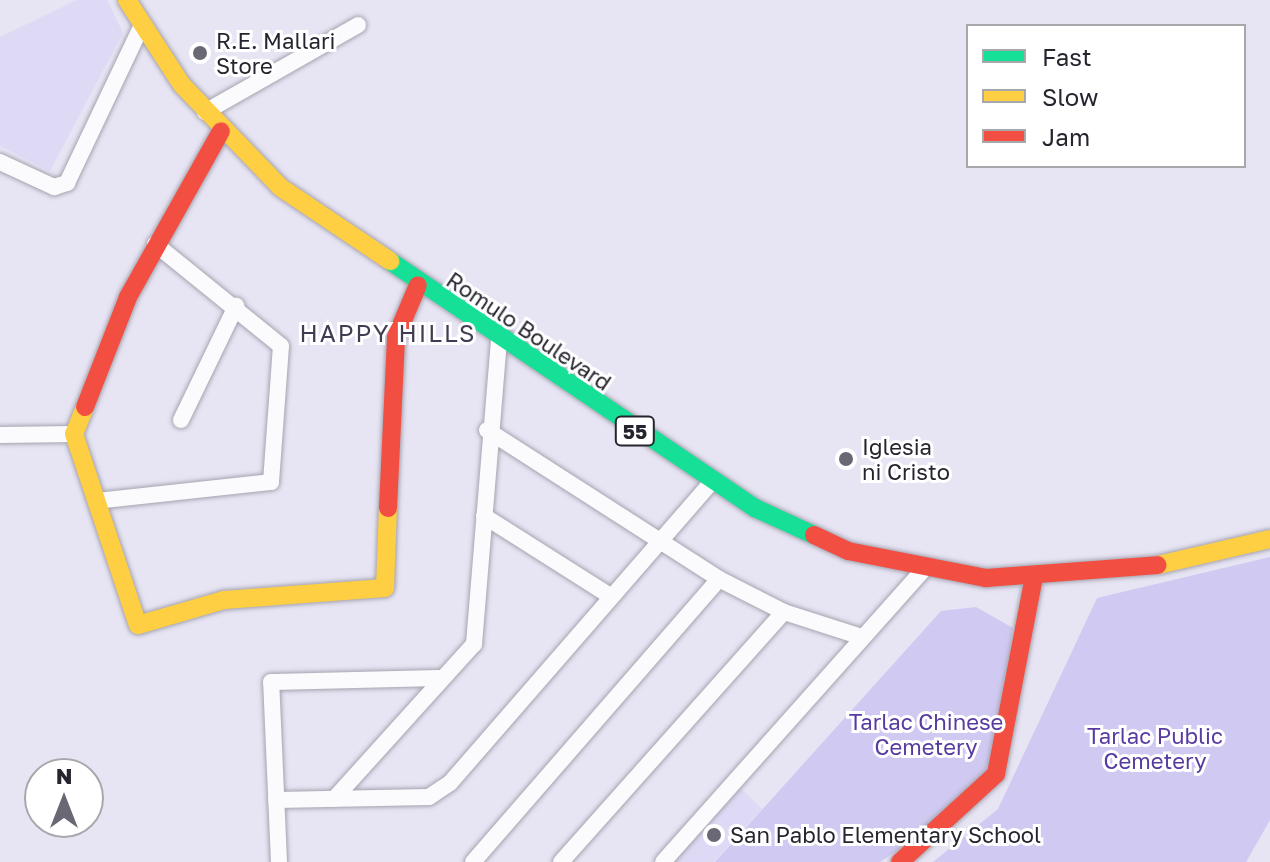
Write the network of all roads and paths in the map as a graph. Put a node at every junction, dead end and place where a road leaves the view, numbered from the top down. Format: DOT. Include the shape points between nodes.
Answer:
graph roads {
  1 [pos="127,0"];
  2 [pos="142,25"];
  3 [pos="358,25"];
  4 [pos="205,112"];
  5 [pos="221,131"];
  6 [pos="0,162"];
  7 [pos="155,244"];
  8 [pos="418,285"];
  9 [pos="236,306"];
  10 [pos="499,339"];
  11 [pos="181,420"];
  12 [pos="487,430"];
  13 [pos="74,434"];
  14 [pos="0,435"];
  15 [pos="711,483"];
  16 [pos="96,501"];
  17 [pos="484,516"];
  18 [pos="664,539"];
  19 [pos="1270,539"];
  20 [pos="924,569"];
  21 [pos="719,579"];
  22 [pos="1033,581"];
  23 [pos="610,596"];
  24 [pos="784,612"];
  25 [pos="862,637"];
  26 [pos="440,678"];
  27 [pos="334,799"];
  28 [pos="276,800"];
  29 [pos="279,862"];
  30 [pos="473,862"];
  31 [pos="561,862"];
  32 [pos="663,862"];
  33 [pos="900,862"];
  1 -- 2 [label="main road, Romulo Boulevard / 55"];
  2 -- 4 [label="main road, Romulo Boulevard / 55"];
  2 -- 6 [label="street" via="67,183 54,187"];
  3 -- 4 [label="street"];
  4 -- 5 [label="main road, Romulo Boulevard / 55"];
  5 -- 7 [label="main road"];
  5 -- 8 [label="main road, Romulo Boulevard / 55" via="280,187"];
  7 -- 9 [label="street"];
  7 -- 13 [label="main road"];
  8 -- 10 [label="main road, Romulo Boulevard / 55"];
  8 -- 16 [label="main road" via="396,337 385,588 224,600 138,625"];
  9 -- 11 [label="street"];
  9 -- 16 [label="street" via="281,346 271,482"];
  10 -- 12 [label="street"];
  10 -- 15 [label="main road, Romulo Boulevard / 55"];
  12 -- 17 [label="street"];
  12 -- 18 [label="street"];
  13 -- 14 [label="street"];
  13 -- 16 [label="main road"];
  15 -- 18 [label="street"];
  15 -- 20 [label="main road, Romulo Boulevard / 55" via="848,551"];
  17 -- 23 [label="street"];
  17 -- 26 [label="street" via="479,629 467,659"];
  18 -- 21 [label="street"];
  18 -- 23 [label="street"];
  19 -- 22 [label="main road, Romulo Boulevard / 55" via="1129,572"];
  20 -- 22 [label="main road, Romulo Boulevard / 55"];
  20 -- 25 [label="street"];
  21 -- 24 [label="street"];
  21 -- 30 [label="street"];
  22 -- 33 [label="main road" via="996,774"];
  23 -- 27 [label="street" via="450,783 429,797"];
  24 -- 25 [label="street"];
  24 -- 31 [label="street"];
  25 -- 32 [label="street"];
  26 -- 27 [label="street"];
  26 -- 28 [label="street" via="271,682"];
  27 -- 28 [label="street"];
  28 -- 29 [label="street"];
}
